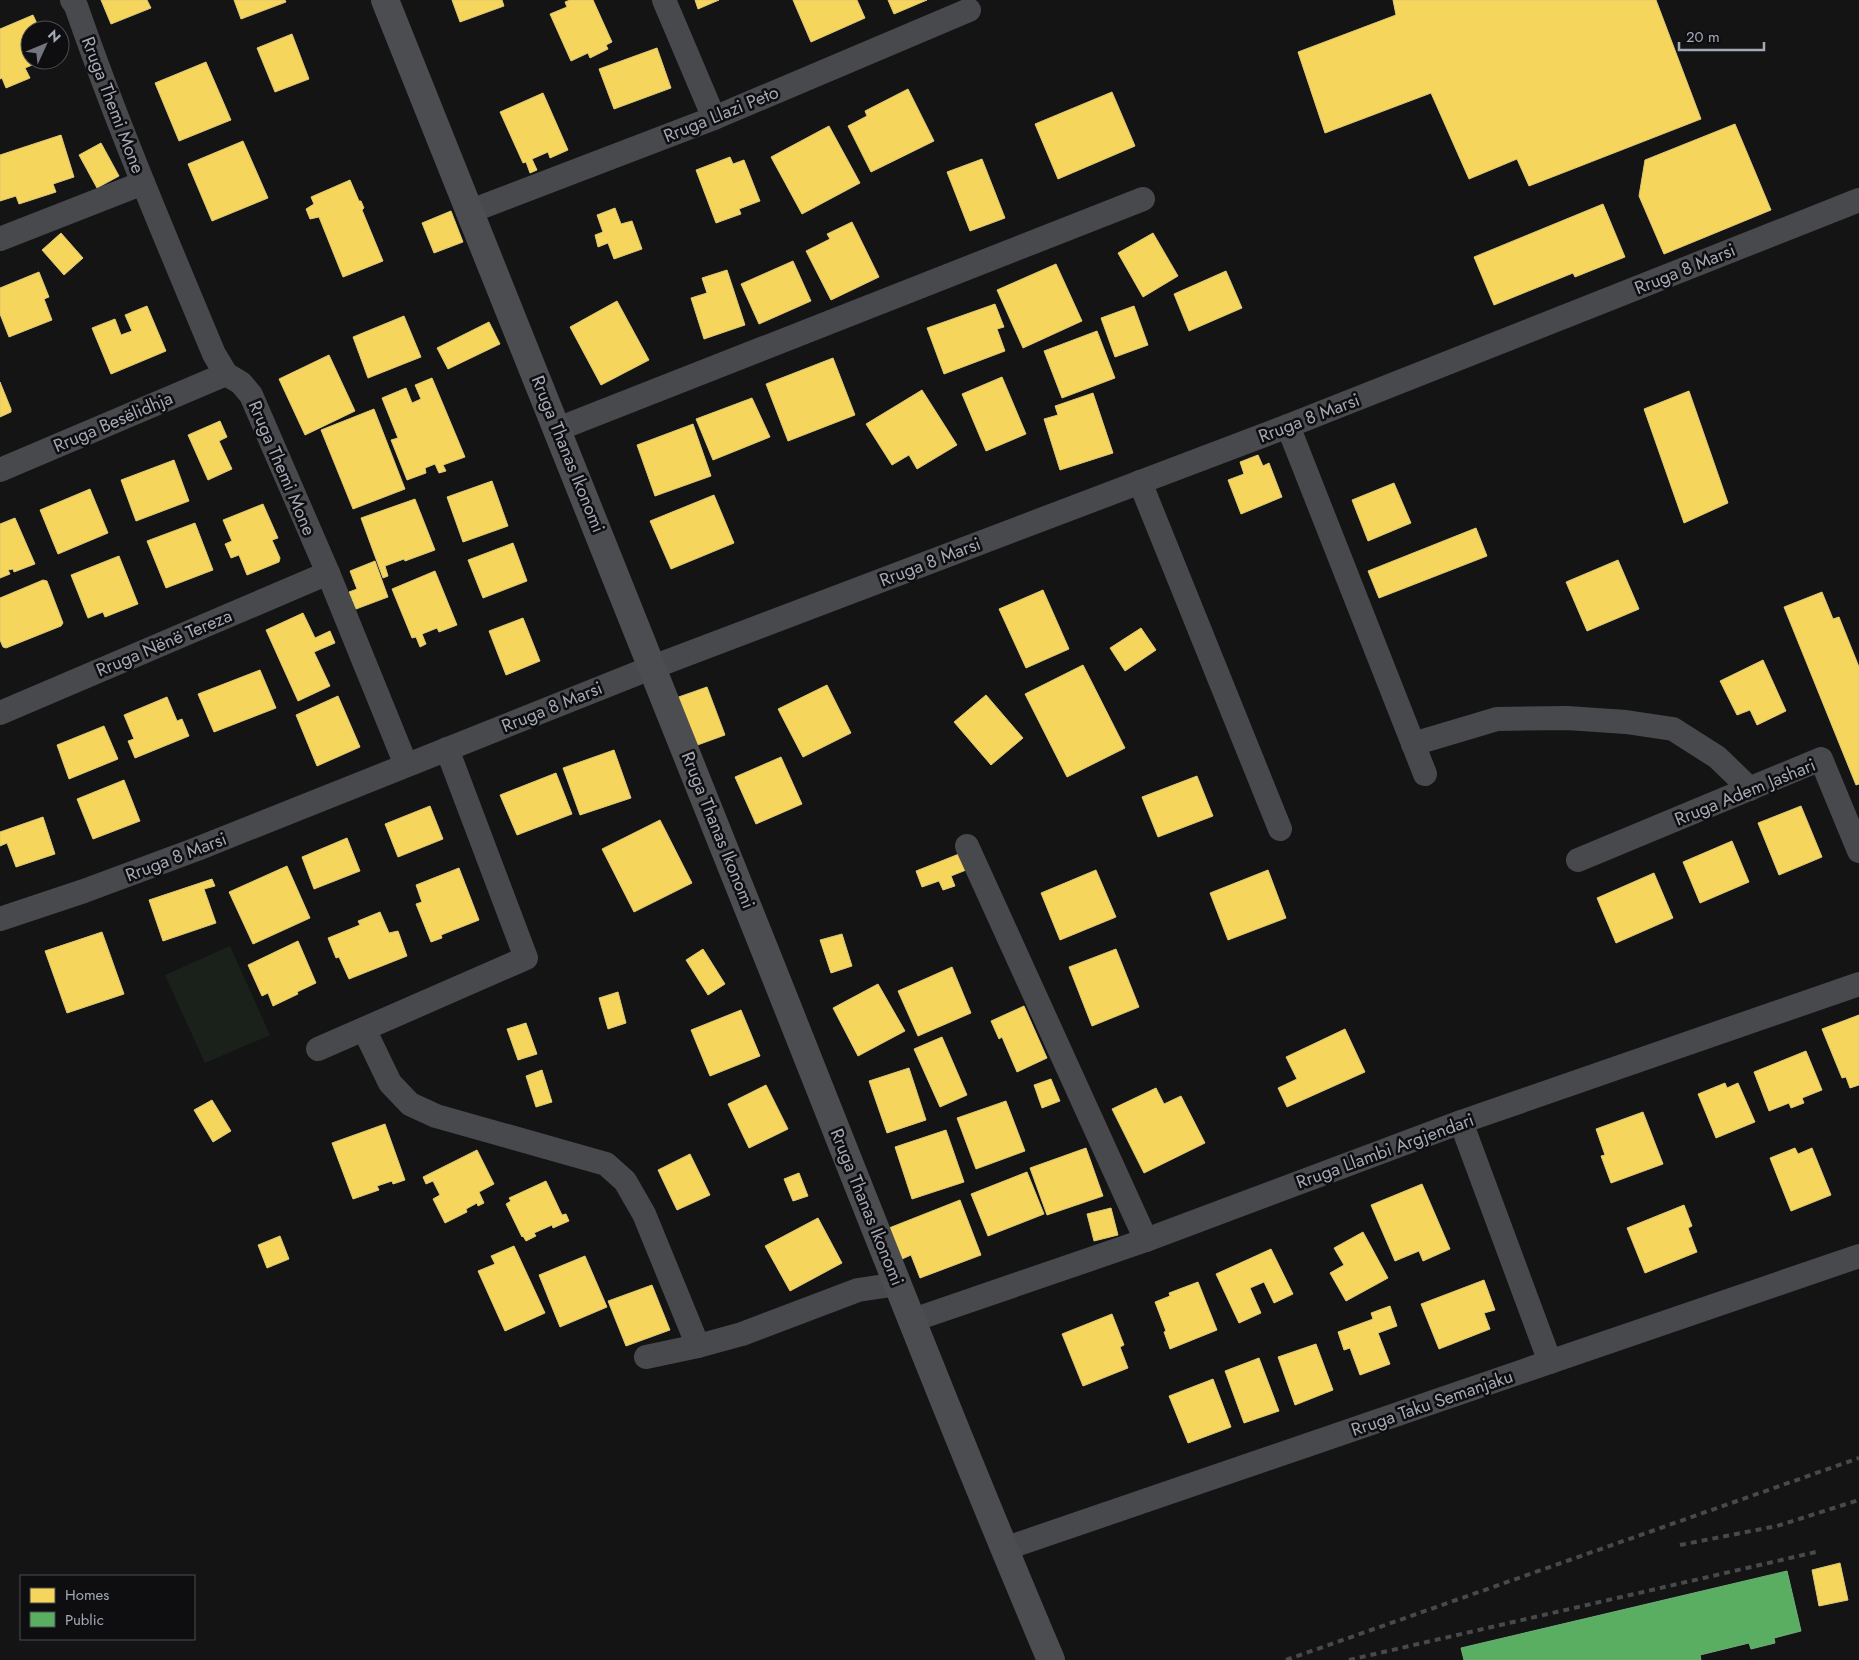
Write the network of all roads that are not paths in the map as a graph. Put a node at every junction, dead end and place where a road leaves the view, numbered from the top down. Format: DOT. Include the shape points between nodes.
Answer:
graph roads {
  1 [pos="72,0"];
  2 [pos="385,0"];
  3 [pos="664,0"];
  4 [pos="969,10"];
  5 [pos="714,118"];
  6 [pos="143,183"];
  7 [pos="1144,199"];
  8 [pos="1859,200"];
  9 [pos="471,210"];
  10 [pos="0,239"];
  11 [pos="226,374"];
  12 [pos="1288,426"];
  13 [pos="558,430"];
  14 [pos="0,470"];
  15 [pos="1140,482"];
  16 [pos="328,573"];
  17 [pos="653,667"];
  18 [pos="0,713"];
  19 [pos="1413,744"];
  20 [pos="447,749"];
  21 [pos="406,765"];
  22 [pos="1425,774"];
  23 [pos="1750,789"];
  24 [pos="1280,829"];
  25 [pos="967,846"];
  26 [pos="1859,851"];
  27 [pos="1578,860"];
  28 [pos="0,919"];
  29 [pos="1859,984"];
  30 [pos="364,1029"];
  31 [pos="318,1049"];
  32 [pos="1461,1122"];
  33 [pos="1146,1240"];
  34 [pos="1859,1256"];
  35 [pos="898,1284"];
  36 [pos="913,1320"];
  37 [pos="698,1346"];
  38 [pos="646,1357"];
  39 [pos="1550,1362"];
  40 [pos="1004,1549"];
  41 [pos="1051,1660"];
  1 -- 6 [label="street, Rruga Themi Mone"];
  2 -- 9 [label="street, Rruga Thanas Ikonomi"];
  3 -- 5 [label="street"];
  4 -- 5 [label="street, Rruga Llazi Peto"];
  5 -- 9 [label="street, Rruga Llazi Peto"];
  6 -- 10 [label="street, Rruga Themi Mone"];
  6 -- 11 [label="street, Rruga Themi Mone" via="214,354"];
  7 -- 13 [label="street"];
  8 -- 12 [label="street, Rruga 8 Marsi"];
  9 -- 13 [label="street, Rruga Thanas Ikonomi"];
  11 -- 14 [label="street, Rruga Besëlidhja"];
  11 -- 16 [label="street, Rruga Themi Mone" via="251,395"];
  12 -- 15 [label="street, Rruga 8 Marsi"];
  12 -- 19 [label="street"];
  13 -- 17 [label="street, Rruga Thanas Ikonomi"];
  15 -- 17 [label="street, Rruga 8 Marsi"];
  15 -- 24 [label="street"];
  16 -- 18 [label="street, Rruga Nënë Tereza"];
  16 -- 21 [label="street, Rruga Themi Mone"];
  17 -- 20 [label="street, Rruga 8 Marsi"];
  17 -- 35 [label="street, Rruga Thanas Ikonomi"];
  19 -- 22 [label="street"];
  19 -- 23 [label="street" via="1497,719 1567,718 1673,729 1717,757"];
  20 -- 21 [label="street, Rruga 8 Marsi"];
  20 -- 30 [label="street" via="526,958"];
  21 -- 28 [label="street, Rruga 8 Marsi" via="84,892"];
  23 -- 26 [label="street, Rruga Adem Jashari" via="1821,759"];
  23 -- 27 [label="street, Rruga Adem Jashari"];
  25 -- 33 [label="street"];
  29 -- 32 [label="street, Rruga Llambi Argjendari"];
  30 -- 31 [label="street"];
  30 -- 37 [label="street" via="390,1083 410,1104 436,1116 606,1164 625,1181 644,1214"];
  32 -- 33 [label="street, Rruga Llambi Argjendari"];
  32 -- 39 [label="street"];
  33 -- 36 [label="street, Rruga Llambi Argjendari"];
  34 -- 39 [label="street, Rruga Taku Semanjaku"];
  35 -- 36 [label="street, Rruga Thanas Ikonomi"];
  35 -- 37 [label="street" via="858,1290 742,1334"];
  36 -- 40 [label="street, Rruga Thanas Ikonomi"];
  37 -- 38 [label="street"];
  39 -- 40 [label="street, Rruga Taku Semanjaku"];
  40 -- 41 [label="street, Rruga Thanas Ikonomi"];
}
